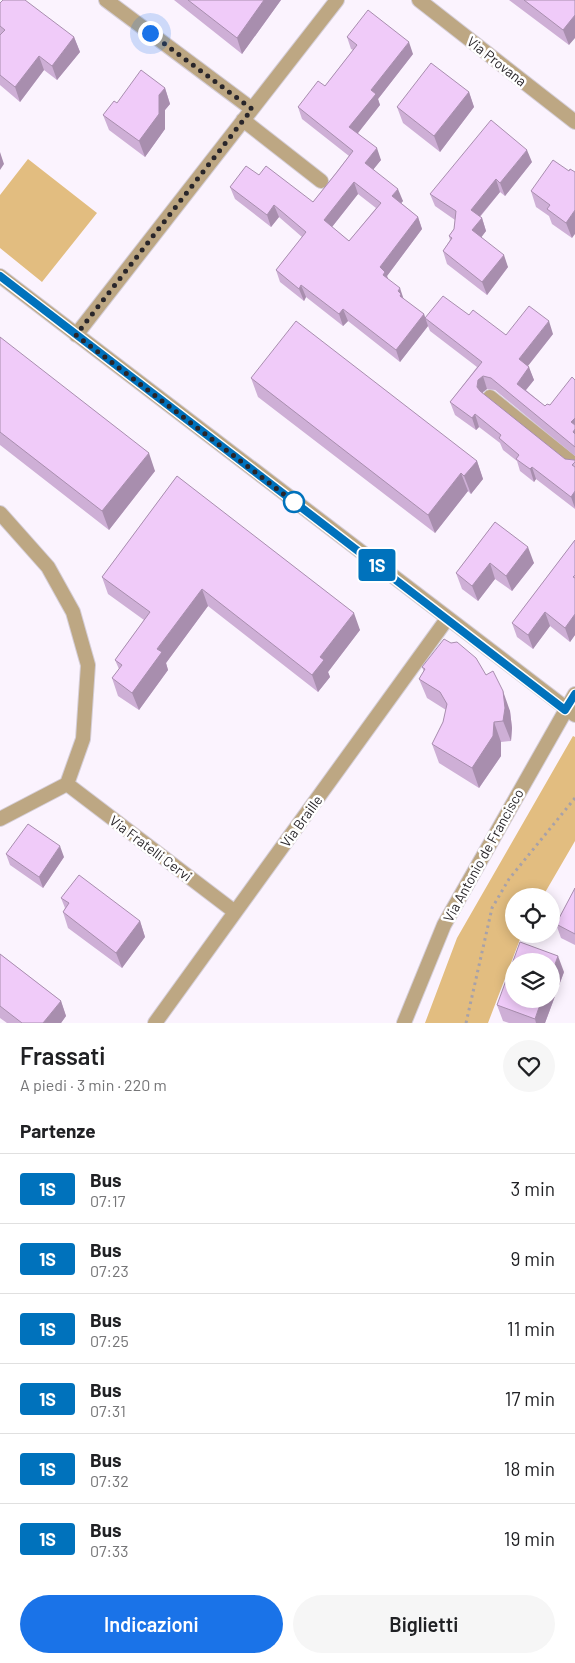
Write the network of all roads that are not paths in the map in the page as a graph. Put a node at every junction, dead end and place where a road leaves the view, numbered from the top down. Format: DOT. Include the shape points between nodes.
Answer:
graph roads {
  1 [pos="106,0"];
  2 [pos="337,0"];
  3 [pos="419,0"];
  4 [pos="252,109"];
  5 [pos="243,120"];
  6 [pos="575,122"];
  7 [pos="321,182"];
  8 [pos="0,276"];
  9 [pos="76,335"];
  10 [pos="490,397"];
  11 [pos="575,465"];
  12 [pos="0,513"];
  13 [pos="447,619"];
  14 [pos="575,694"];
  15 [pos="570,712"];
  16 [pos="67,784"];
  17 [pos="0,820"];
  18 [pos="235,912"];
  19 [pos="155,1023"];
  20 [pos="404,1023"];
  1 -- 4 [label="street"];
  2 -- 4 [label="street"];
  3 -- 6 [label="street, Via Provana"];
  4 -- 5 [label="street"];
  5 -- 7 [label="street"];
  5 -- 9 [label="street"];
  8 -- 9 [label="street"];
  9 -- 13 [label="street"];
  10 -- 11 [label="street"];
  12 -- 16 [label="street" via="48,568 73,612 88,665 83,739"];
  13 -- 15 [label="street"];
  13 -- 18 [label="street, Via Braille"];
  14 -- 15 [label="street, Via Antonio de Francisco"];
  15 -- 20 [label="street, Via Antonio de Francisco" via="444,925"];
  16 -- 17 [label="street"];
  16 -- 18 [label="street, Via Fratelli Cervi"];
  18 -- 19 [label="street, Via Braille"];
}
